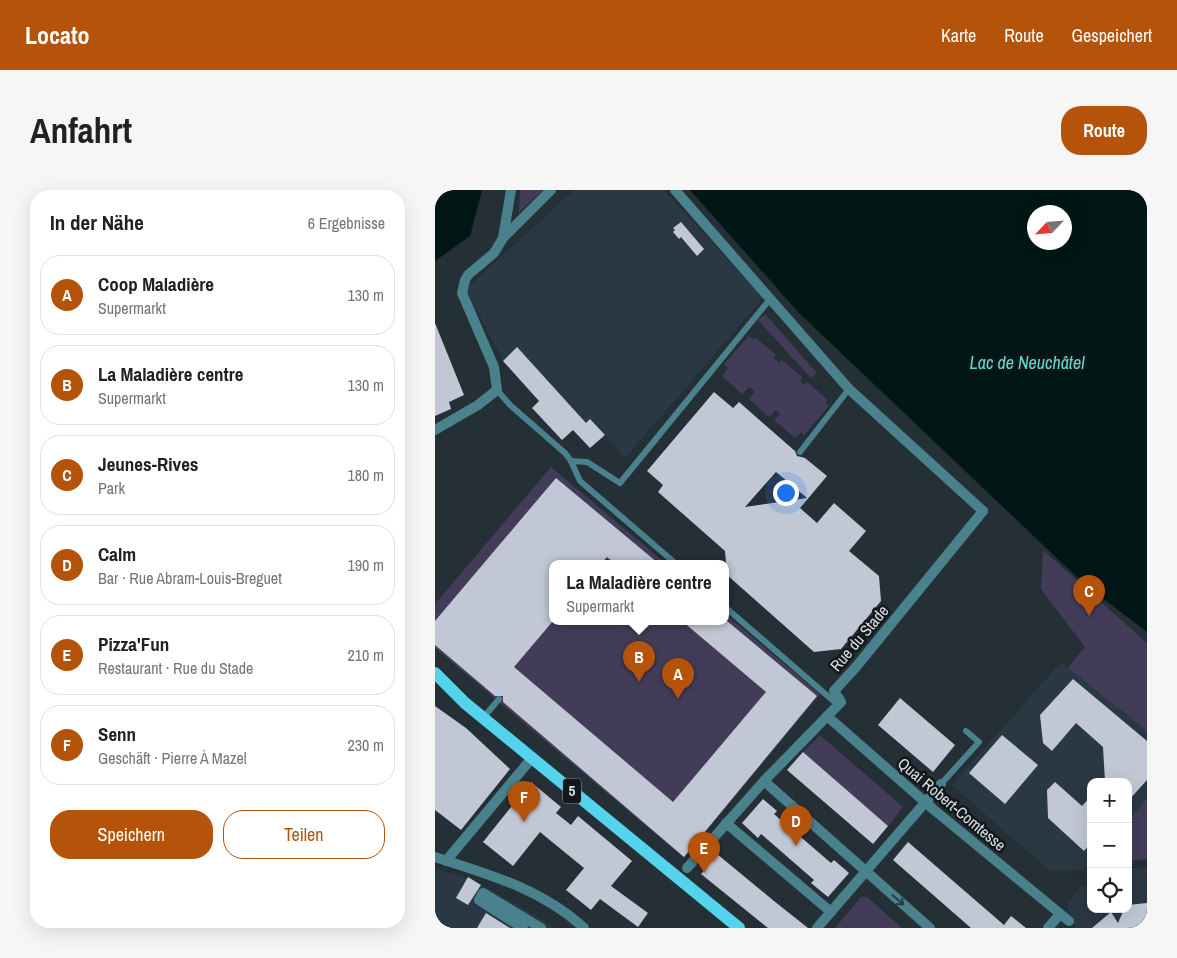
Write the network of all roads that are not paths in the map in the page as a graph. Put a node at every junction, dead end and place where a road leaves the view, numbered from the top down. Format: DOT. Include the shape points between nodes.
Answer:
graph roads {
  1 [pos="511,190"];
  2 [pos="551,190"];
  3 [pos="675,190"];
  4 [pos="503,238"];
  5 [pos="771,298"];
  6 [pos="849,389"];
  7 [pos="497,390"];
  8 [pos="435,430"];
  9 [pos="800,452"];
  10 [pos="571,461"];
  11 [pos="672,560"];
  12 [pos="729,610"];
  13 [pos="435,672"];
  14 [pos="435,686"];
  15 [pos="499,699"];
  16 [pos="465,703"];
  17 [pos="838,705"];
  18 [pos="827,716"];
  19 [pos="483,718"];
  20 [pos="966,731"];
  21 [pos="531,758"];
  22 [pos="764,780"];
  23 [pos="941,784"];
  24 [pos="925,802"];
  25 [pos="726,823"];
  26 [pos="435,858"];
  27 [pos="446,861"];
  28 [pos="687,868"];
  29 [pos="865,871"];
  30 [pos="831,912"];
  31 [pos="1060,914"];
  32 [pos="1069,921"];
  33 [pos="523,928"];
  34 [pos="541,928"];
  35 [pos="584,928"];
  36 [pos="739,928"];
  37 [pos="817,928"];
  38 [pos="930,928"];
  39 [pos="1048,928"];
  1 -- 4 [label="street"];
  2 -- 4 [label="street"];
  3 -- 5 [label="street"];
  4 -- 7 [label="street" via="495,252 465,280 462,293 494,367"];
  5 -- 6 [label="street"];
  5 -- 10 [label="lane" via="620,483 587,462"];
  6 -- 9 [label="lane"];
  6 -- 17 [label="street, Rue du Stade" via="983,511 834,691 841,702"];
  7 -- 8 [label="street"];
  7 -- 10 [label="lane"];
  10 -- 11 [label="lane" via="580,481"];
  12 -- 17 [label="lane"];
  13 -- 16 [label="main road, 5"];
  14 -- 16 [label="main road, 5"];
  15 -- 19 [label="lane"];
  16 -- 19 [label="main road, 5"];
  17 -- 18 [label="street"];
  18 -- 22 [label="street"];
  18 -- 24 [label="street, Quai Robert-Comtesse"];
  19 -- 21 [label="main road, 5"];
  20 -- 23 [label="lane" via="979,742"];
  21 -- 27 [label="street"];
  21 -- 36 [label="main road, 5"];
  22 -- 25 [label="street"];
  22 -- 29 [label="street"];
  23 -- 24 [label="street"];
  24 -- 29 [label="street"];
  24 -- 31 [label="street, Quai Robert-Comtesse"];
  25 -- 28 [label="street"];
  25 -- 30 [label="street"];
  26 -- 27 [label="street"];
  27 -- 35 [label="street" via="531,892 551,902"];
  29 -- 30 [label="street"];
  29 -- 38 [label="street, one-way"];
  30 -- 37 [label="street"];
  31 -- 32 [label="street, Quai Robert-Comtesse"];
  31 -- 39 [label="street"];
  33 -- 34 [label="street" via="479,900 483,893"];
}
